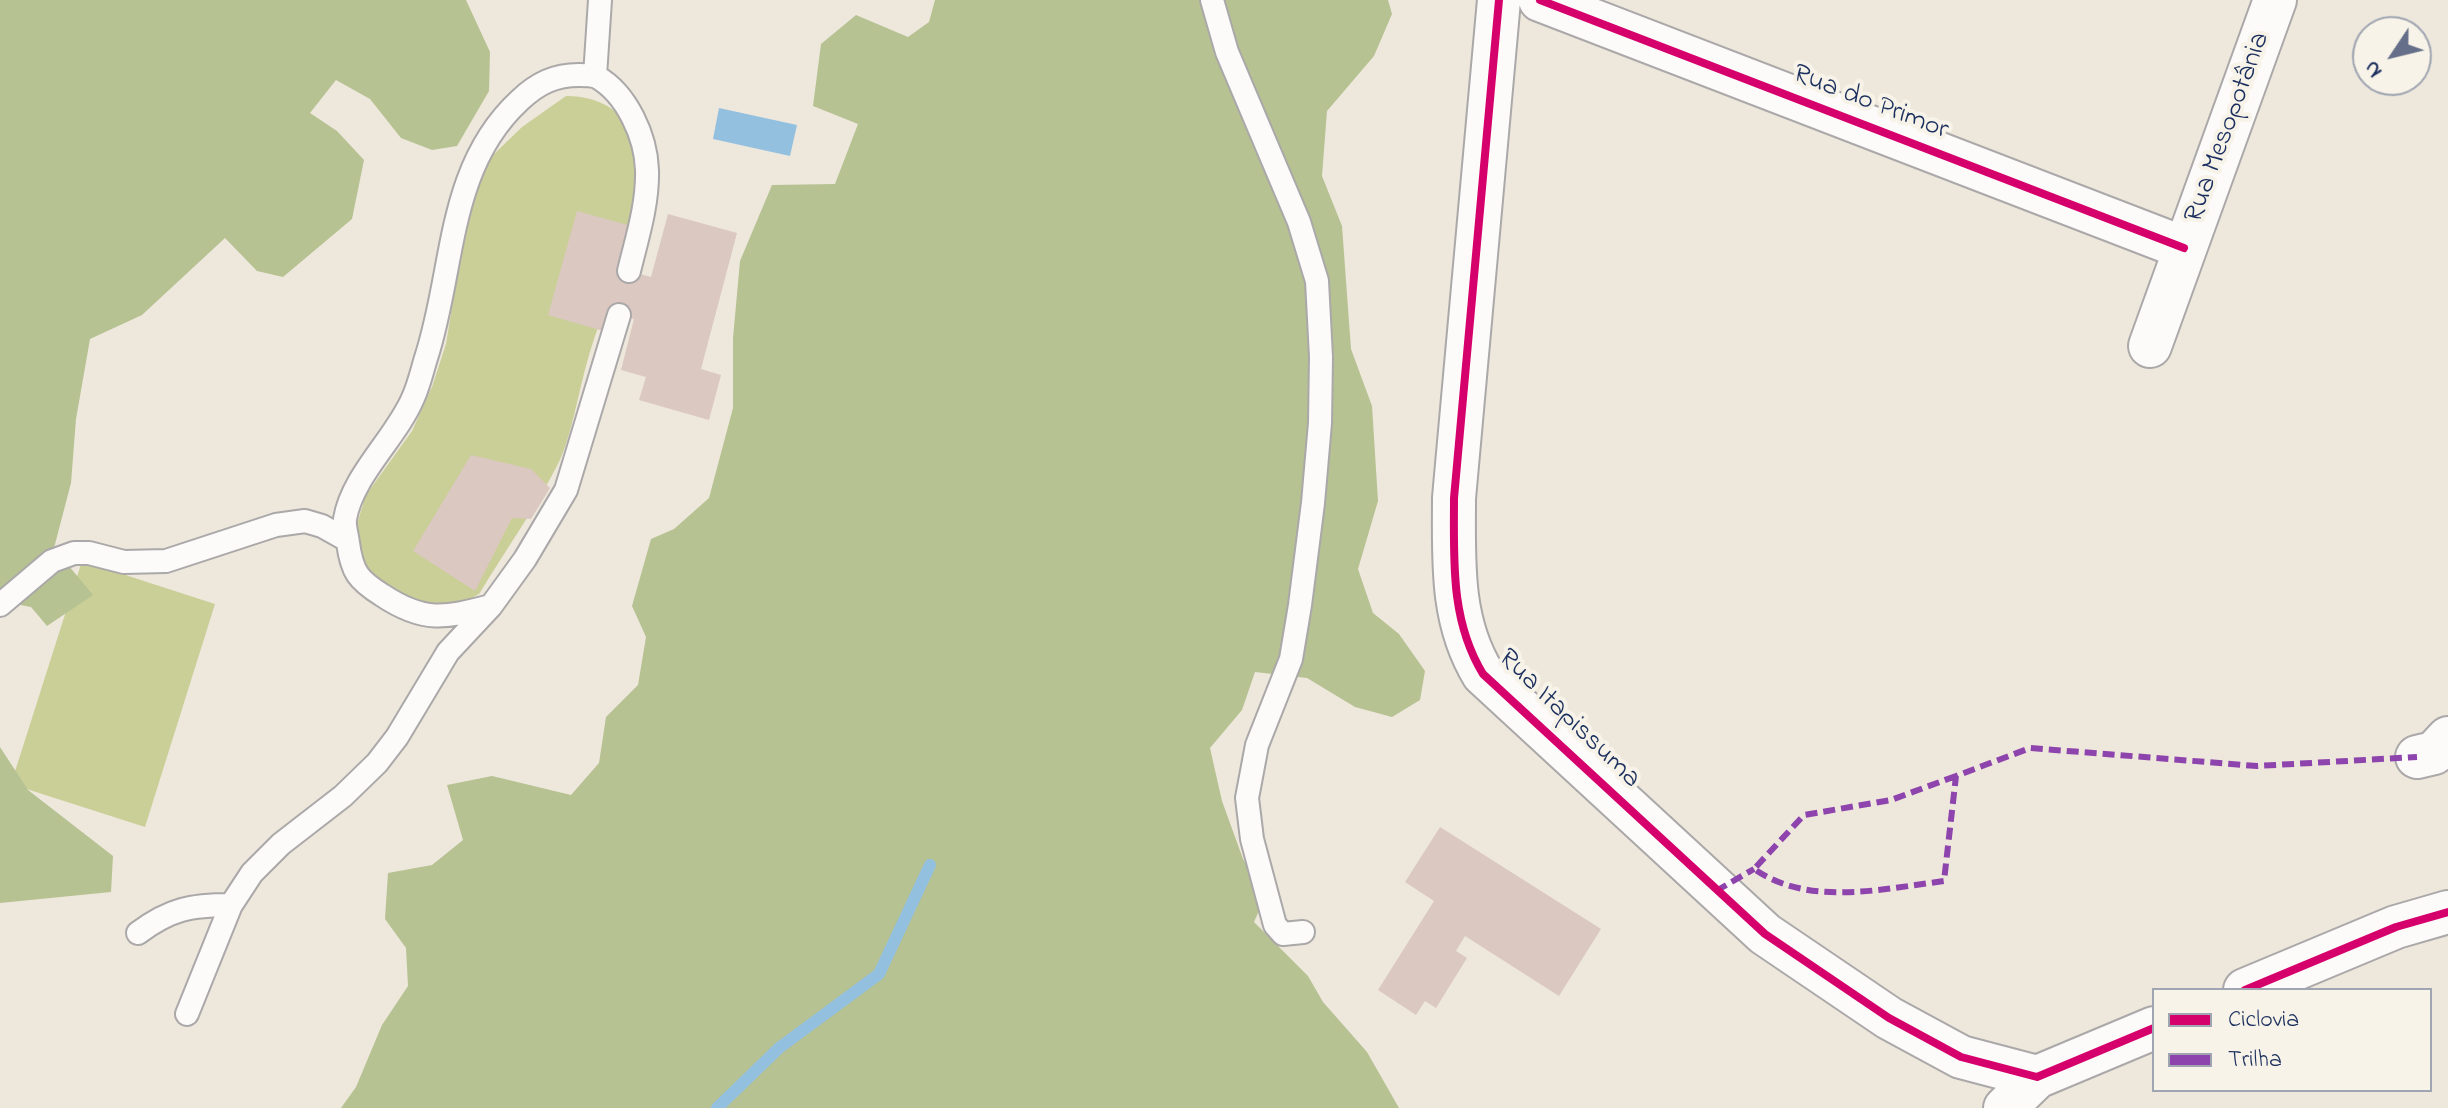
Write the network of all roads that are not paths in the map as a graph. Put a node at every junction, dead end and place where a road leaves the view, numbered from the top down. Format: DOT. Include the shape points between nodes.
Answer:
graph roads {
  1 [pos="600,0"];
  2 [pos="1212,0"];
  3 [pos="1499,0"];
  4 [pos="1540,0"];
  5 [pos="2275,0"];
  6 [pos="595,76"];
  7 [pos="2184,248"];
  8 [pos="629,271"];
  9 [pos="619,315"];
  10 [pos="2150,346"];
  11 [pos="347,540"];
  12 [pos="0,605"];
  13 [pos="491,606"];
  14 [pos="231,905"];
  15 [pos="2448,912"];
  16 [pos="1303,932"];
  17 [pos="138,933"];
  18 [pos="2250,988"];
  19 [pos="187,1014"];
  20 [pos="2152,1029"];
  21 [pos="2037,1077"];
  22 [pos="2005,1108"];
  1 -- 6 [label="lane"];
  2 -- 16 [label="lane" via="1227,52 1299,222 1317,281 1320,423 1300,605 1291,659 1257,745 1247,798 1275,925 1283,934"];
  3 -- 21 [label="street, Rua Itapissuma" via="1454,498 1458,613 1470,653 1483,674 1765,934 1889,1018 1961,1057"];
  4 -- 7 [label="street, Rua do Primor"];
  5 -- 7 [label="street, Rua Mesopotânia"];
  6 -- 8 [label="lane" via="627,108 646,150 647,193"];
  6 -- 11 [label="lane" via="561,75 543,82 519,100 480,154 464,187 429,350 413,398 352,497 344,521"];
  7 -- 10 [label="street, Rua Mesopotânia"];
  9 -- 13 [label="lane" via="566,490"];
  11 -- 12 [label="lane" via="305,521 276,525 166,561 124,562 74,553 52,561"];
  11 -- 13 [label="lane" via="361,582 416,614 450,617"];
  13 -- 14 [label="lane" via="448,652 377,763 281,844 252,873"];
  14 -- 17 [label="lane" via="177,910"];
  14 -- 19 [label="lane"];
  15 -- 18 [label="street" via="2396,927"];
  20 -- 21 [label="street"];
  21 -- 22 [label="street"];
}
